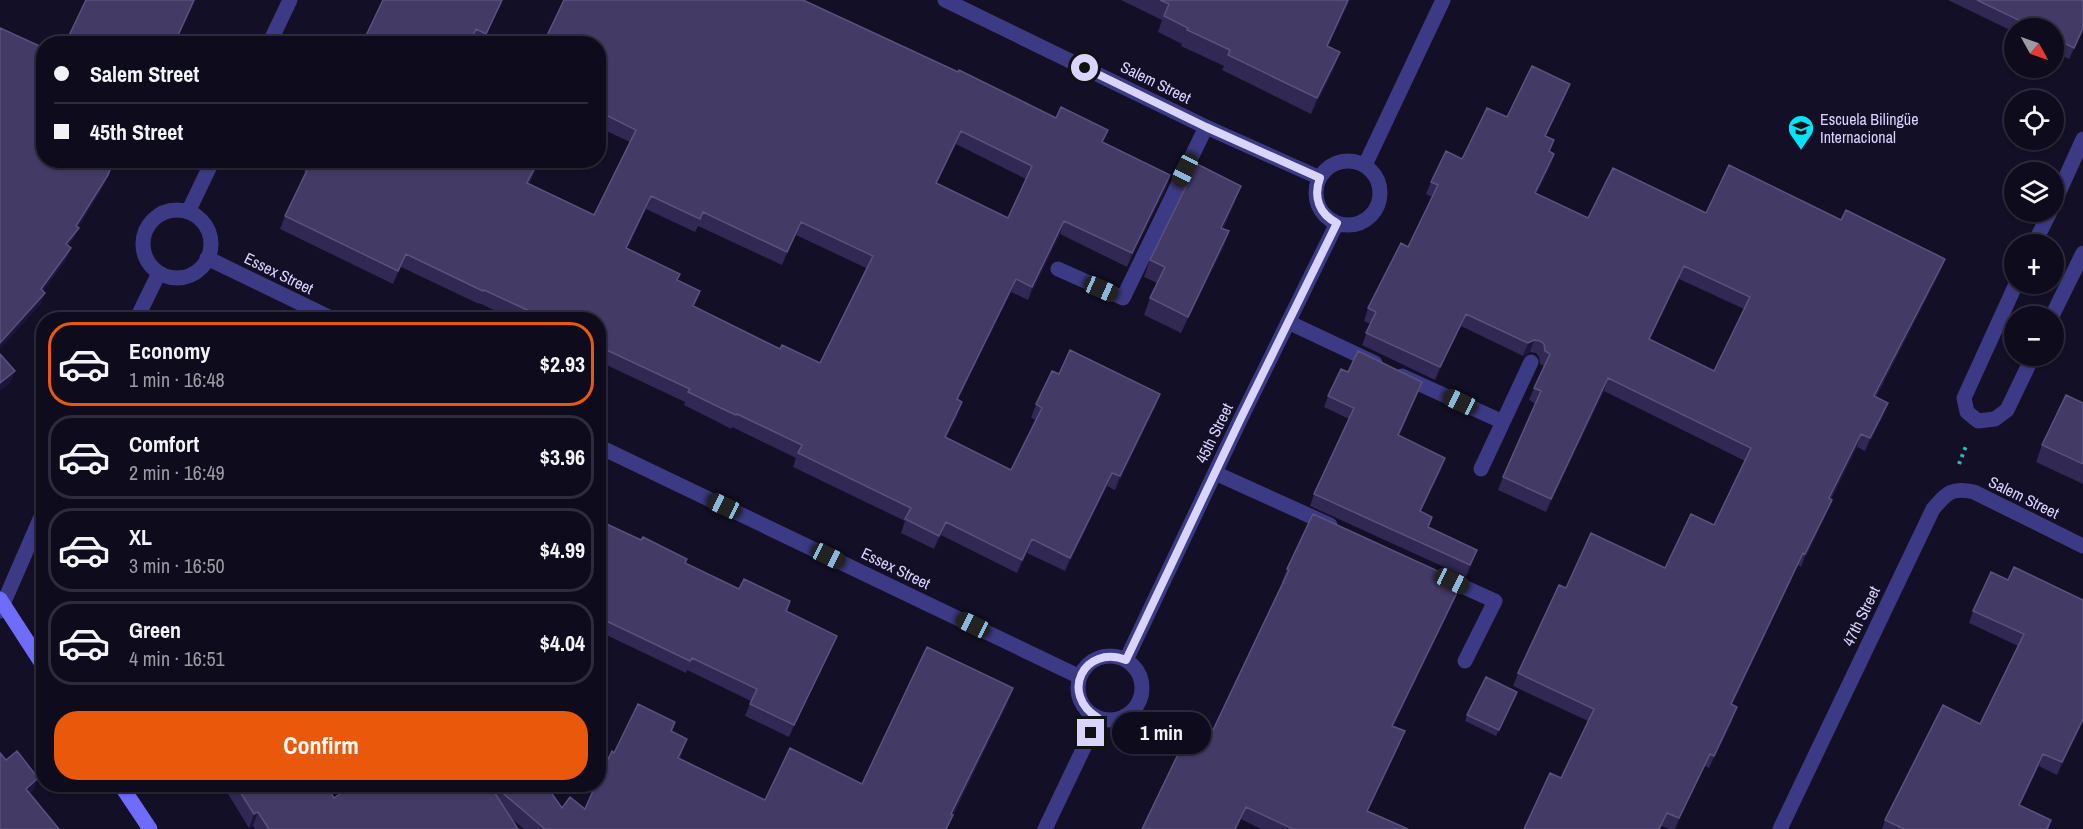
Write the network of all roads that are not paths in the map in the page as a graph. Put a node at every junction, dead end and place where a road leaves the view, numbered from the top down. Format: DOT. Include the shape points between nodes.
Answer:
graph roads {
  1 [pos="290,0"];
  2 [pos="945,0"];
  3 [pos="1443,0"];
  4 [pos="273,36"];
  5 [pos="1206,127"];
  6 [pos="2083,139"];
  7 [pos="1365,165"];
  8 [pos="209,168"];
  9 [pos="1320,178"];
  10 [pos="2064,181"];
  11 [pos="188,212"];
  12 [pos="1337,223"];
  13 [pos="2083,253"];
  14 [pos="207,258"];
  15 [pos="1058,269"];
  16 [pos="159,273"];
  17 [pos="2057,306"];
  18 [pos="2004,310"];
  19 [pos="140,312"];
  20 [pos="318,312"];
  21 [pos="1288,322"];
  22 [pos="1532,362"];
  23 [pos="2028,366"];
  24 [pos="1503,422"];
  25 [pos="606,450"];
  26 [pos="1481,469"];
  27 [pos="1215,473"];
  28 [pos="1948,492"];
  29 [pos="36,528"];
  30 [pos="1344,532"];
  31 [pos="2083,546"];
  32 [pos="1430,571"];
  33 [pos="1,605"];
  34 [pos="36,655"];
  35 [pos="1126,660"];
  36 [pos="1465,661"];
  37 [pos="1080,677"];
  38 [pos="1098,718"];
  39 [pos="125,792"];
  40 [pos="150,829"];
  41 [pos="1045,829"];
  42 [pos="1780,829"];
  1 -- 4 [label="street"];
  2 -- 5 [label="street, Salem Street"];
  3 -- 7 [label="street"];
  5 -- 9 [label="street, Salem Street"];
  5 -- 15 [label="street" via="1123,298"];
  6 -- 10 [label="street"];
  7 -- 9 [label="street" via="1356,161 1335,163"];
  7 -- 12 [label="street" via="1380,186 1376,211 1363,222"];
  8 -- 11 [label="street"];
  9 -- 12 [label="street" via="1318,205"];
  11 -- 14 [label="street" via="205,226 210,247"];
  11 -- 16 [label="street" via="169,211 146,229 146,258"];
  12 -- 21 [label="street, 45th Street"];
  13 -- 17 [label="street"];
  14 -- 16 [label="street" via="186,276 167,277"];
  14 -- 20 [label="street, Essex Street"];
  16 -- 19 [label="street"];
  18 -- 23 [label="street" via="1964,398 1967,412 1978,421 1995,419 2007,410"];
  21 -- 24 [label="street"];
  21 -- 27 [label="street, 45th Street"];
  22 -- 24 [label="street"];
  24 -- 26 [label="street"];
  25 -- 37 [label="street, Essex Street"];
  27 -- 30 [label="street"];
  27 -- 35 [label="street, 45th Street"];
  28 -- 31 [label="street, Salem Street" via="1974,492"];
  28 -- 42 [label="street, 47th Street" via="1928,519"];
  29 -- 33 [label="street"];
  32 -- 36 [label="street" via="1495,601"];
  33 -- 34 [label="main road"];
  35 -- 37 [label="street" via="1116,656 1096,659"];
  35 -- 38 [label="street" via="1142,680 1141,697 1124,716"];
  37 -- 38 [label="street" via="1080,700"];
  38 -- 41 [label="street"];
  39 -- 40 [label="main road"];
}
